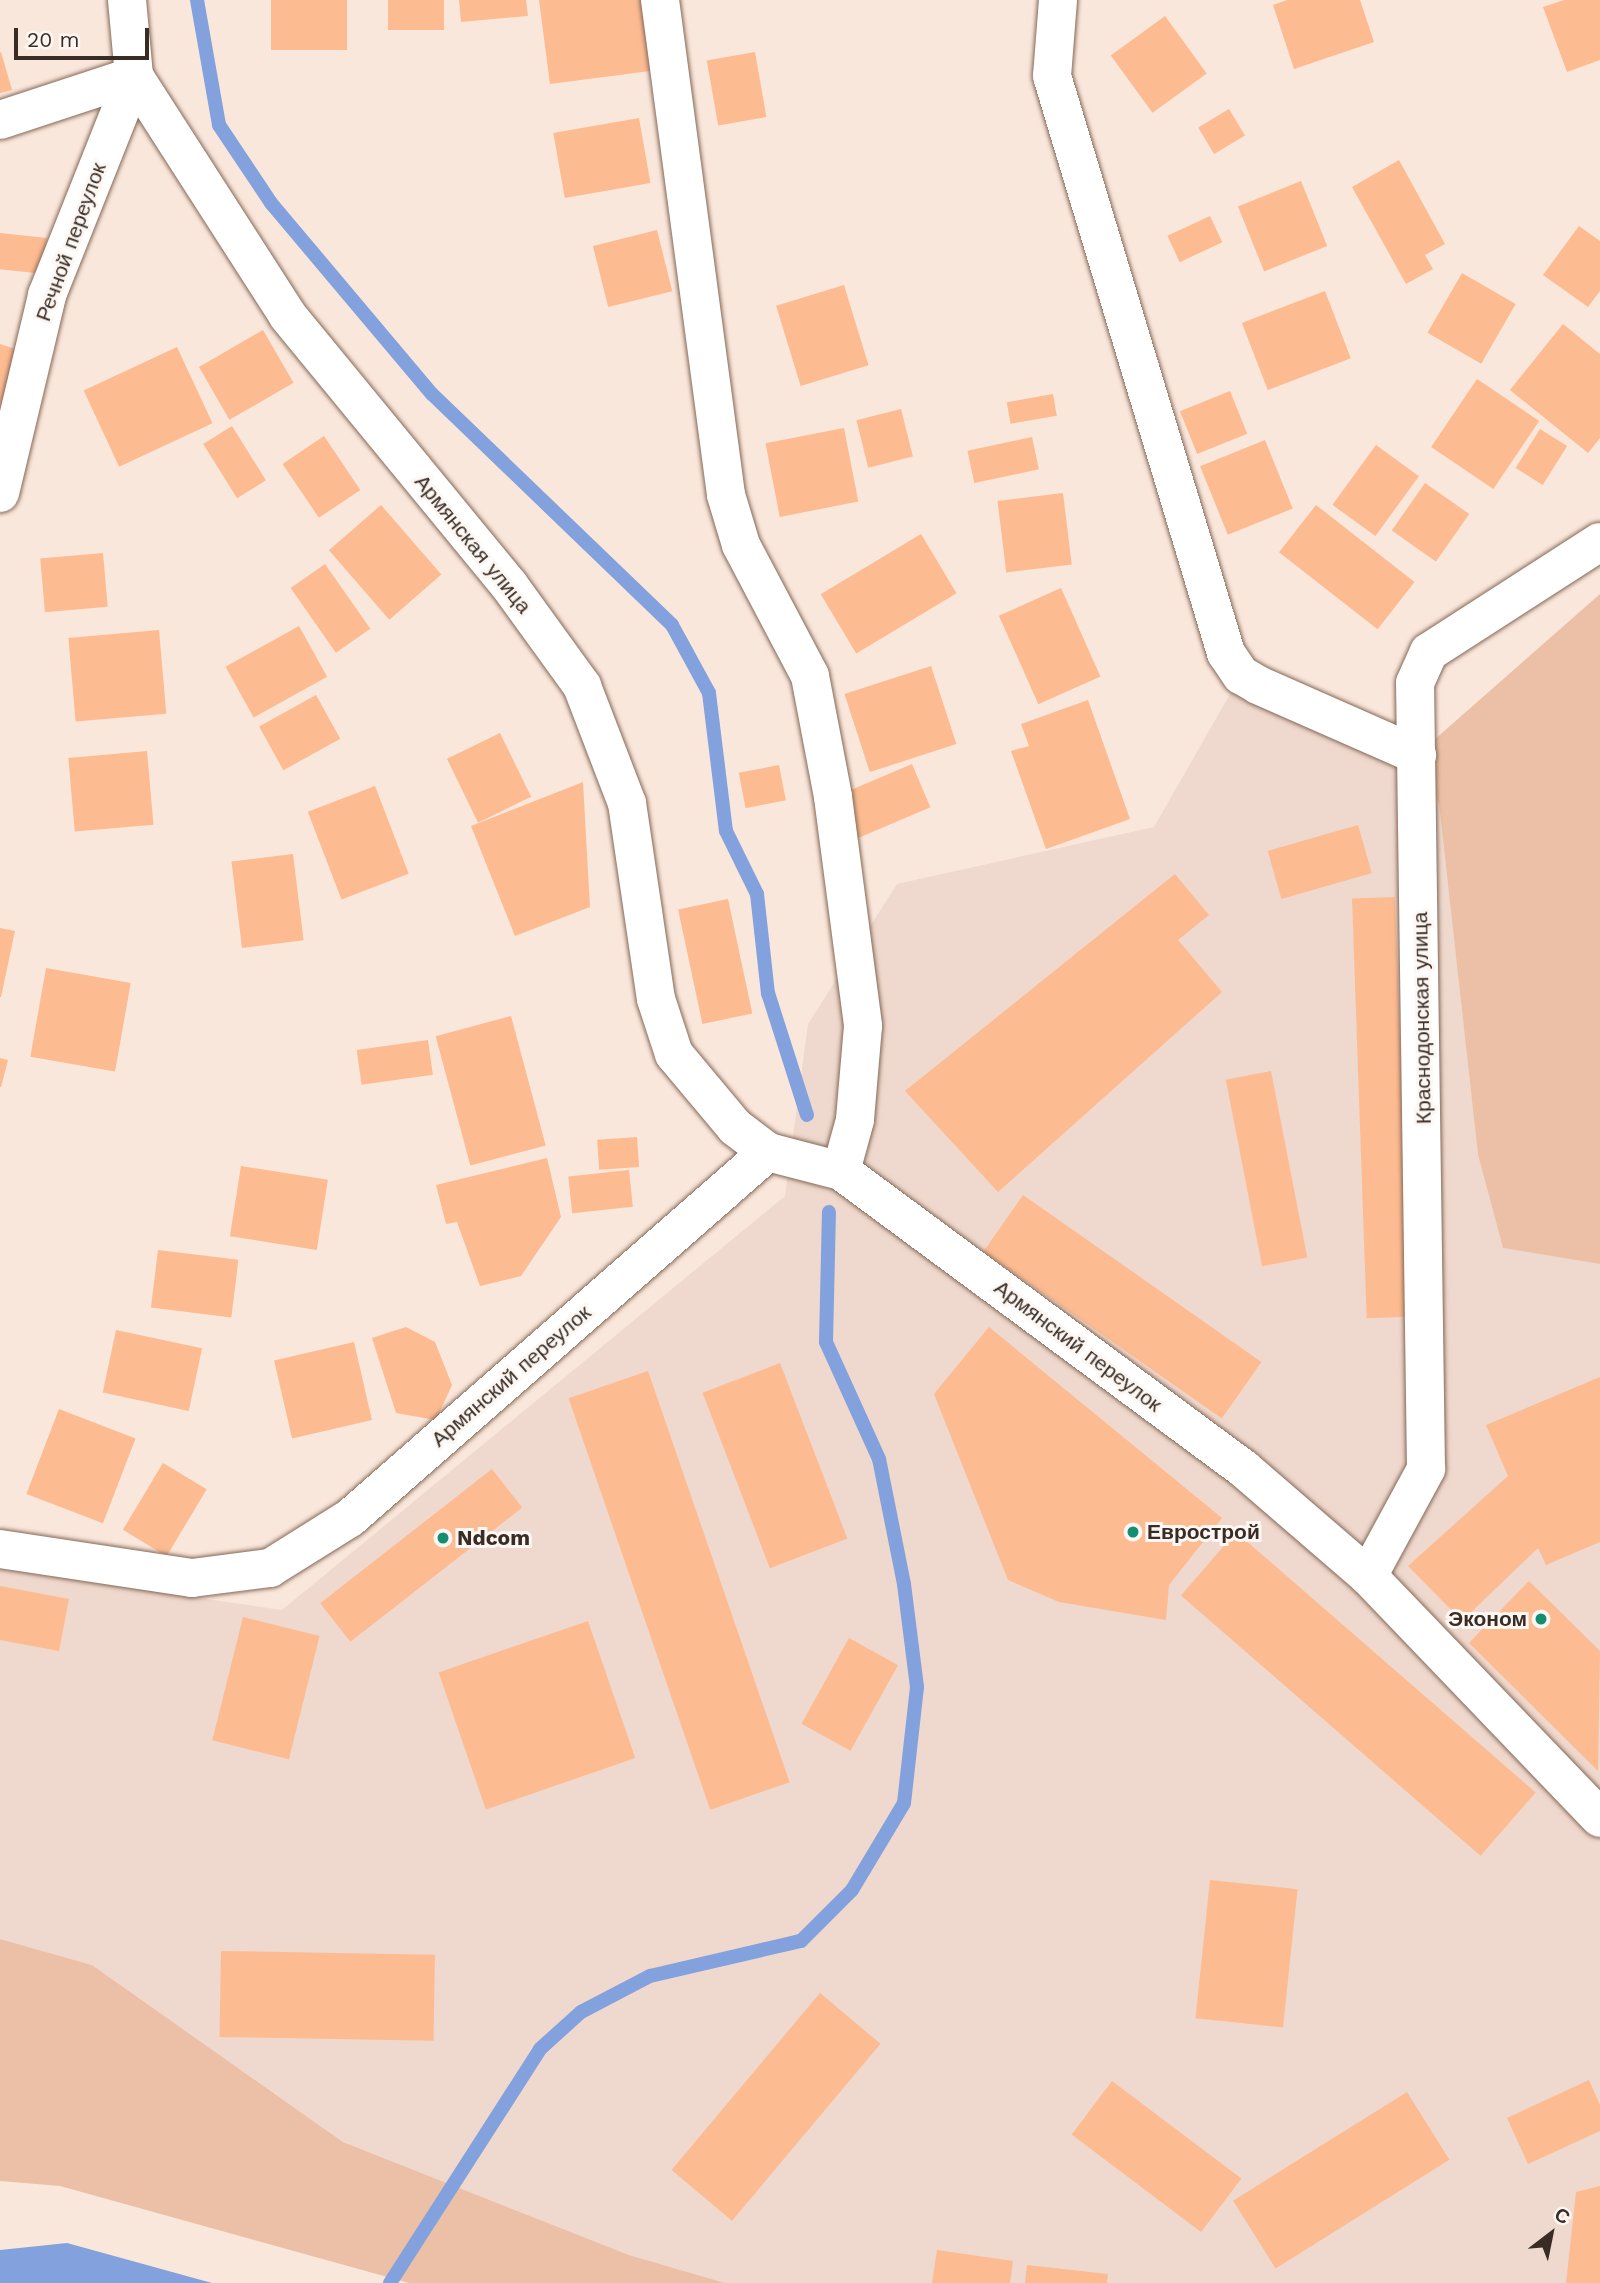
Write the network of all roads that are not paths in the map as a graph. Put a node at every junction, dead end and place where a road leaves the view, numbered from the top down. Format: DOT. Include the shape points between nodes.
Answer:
graph roads {
  1 [pos="103,0"];
  2 [pos="127,0"];
  3 [pos="660,0"];
  4 [pos="1058,0"];
  5 [pos="134,76"];
  6 [pos="0,120"];
  7 [pos="0,493"];
  8 [pos="1600,542"];
  9 [pos="1417,755"];
  10 [pos="735,1127"];
  11 [pos="768,1152"];
  12 [pos="841,1171"];
  13 [pos="0,1549"];
  14 [pos="1367,1576"];
  15 [pos="1600,1818"];
  1 -- 5 [label="street"];
  2 -- 5 [label="street, Армянская улица"];
  3 -- 12 [label="street" via="726,495 741,545 810,676 842,877 863,1026 855,1120"];
  4 -- 9 [label="street" via="1052,76 1226,653 1241,675 1258,685"];
  5 -- 6 [label="street"];
  5 -- 7 [label="street, Речной переулок" via="47,295"];
  5 -- 10 [label="street, Армянская улица" via="288,316 509,586 582,686 627,803 656,999 674,1054"];
  8 -- 9 [label="street, Краснодонская улица" via="1429,652 1415,683"];
  9 -- 14 [label="street, Краснодонская улица" via="1426,1469"];
  10 -- 11 [label="street, Армянский переулок"];
  11 -- 12 [label="street, Армянский переулок"];
  11 -- 13 [label="street, Армянский переулок" via="350,1518 270,1568 192,1578"];
  12 -- 14 [label="street, Армянский переулок" via="1244,1469"];
  14 -- 15 [label="street, Армянский переулок"];
}
